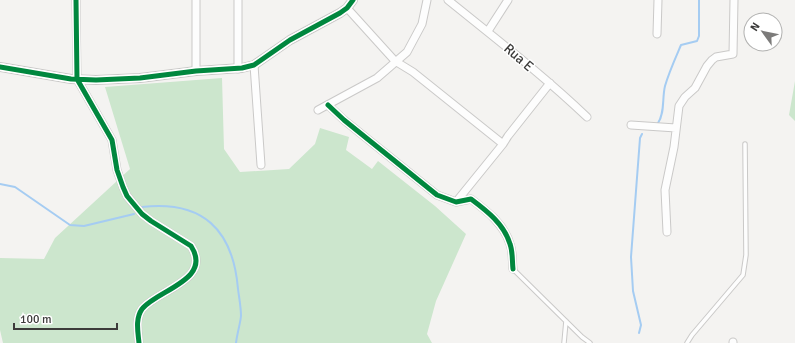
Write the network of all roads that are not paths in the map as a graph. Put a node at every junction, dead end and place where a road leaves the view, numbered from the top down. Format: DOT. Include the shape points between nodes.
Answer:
graph roads {
  1 [pos="76,0"];
  2 [pos="196,0"];
  3 [pos="238,0"];
  4 [pos="353,0"];
  5 [pos="427,0"];
  6 [pos="448,0"];
  7 [pos="508,0"];
  8 [pos="658,0"];
  9 [pos="734,0"];
  10 [pos="347,8"];
  11 [pos="488,31"];
  12 [pos="657,34"];
  13 [pos="396,61"];
  14 [pos="254,65"];
  15 [pos="0,67"];
  16 [pos="238,69"];
  17 [pos="196,71"];
  18 [pos="77,79"];
  19 [pos="550,83"];
  20 [pos="328,105"];
  21 [pos="318,110"];
  22 [pos="587,117"];
  23 [pos="631,126"];
  24 [pos="676,128"];
  25 [pos="503,144"];
  26 [pos="745,144"];
  27 [pos="261,165"];
  28 [pos="456,202"];
  29 [pos="667,232"];
  30 [pos="513,270"];
  31 [pos="566,321"];
  32 [pos="139,343"];
  33 [pos="564,343"];
  34 [pos="590,343"];
  35 [pos="687,343"];
  1 -- 18 [label="street"];
  2 -- 17 [label="street"];
  3 -- 16 [label="street"];
  4 -- 10 [label="street"];
  5 -- 13 [label="street" via="417,36 407,52"];
  6 -- 11 [label="street, Rua E"];
  7 -- 11 [label="street"];
  8 -- 12 [label="street"];
  9 -- 24 [label="street" via="733,54 716,57 707,66 695,88 681,102"];
  10 -- 13 [label="street"];
  10 -- 14 [label="street" via="290,40"];
  11 -- 19 [label="street, Rua E"];
  13 -- 20 [label="street" via="377,78"];
  13 -- 25 [label="street"];
  14 -- 16 [label="street"];
  14 -- 27 [label="street"];
  15 -- 18 [label="street"];
  16 -- 17 [label="street"];
  17 -- 18 [label="street" via="140,78"];
  18 -- 32 [label="street" via="112,140 119,178 127,196 151,221 191,246 197,259 196,266 186,280 141,310 138,325"];
  19 -- 22 [label="street, Rua E"];
  19 -- 25 [label="street"];
  20 -- 21 [label="street"];
  20 -- 28 [label="street" via="437,195"];
  23 -- 24 [label="street"];
  24 -- 29 [label="street" via="665,190"];
  25 -- 28 [label="street"];
  26 -- 35 [label="lane" via="746,255 743,275"];
  28 -- 30 [label="street" via="470,199 491,215 510,244"];
  30 -- 31 [label="lane"];
  31 -- 33 [label="lane"];
  31 -- 34 [label="lane"];
}
